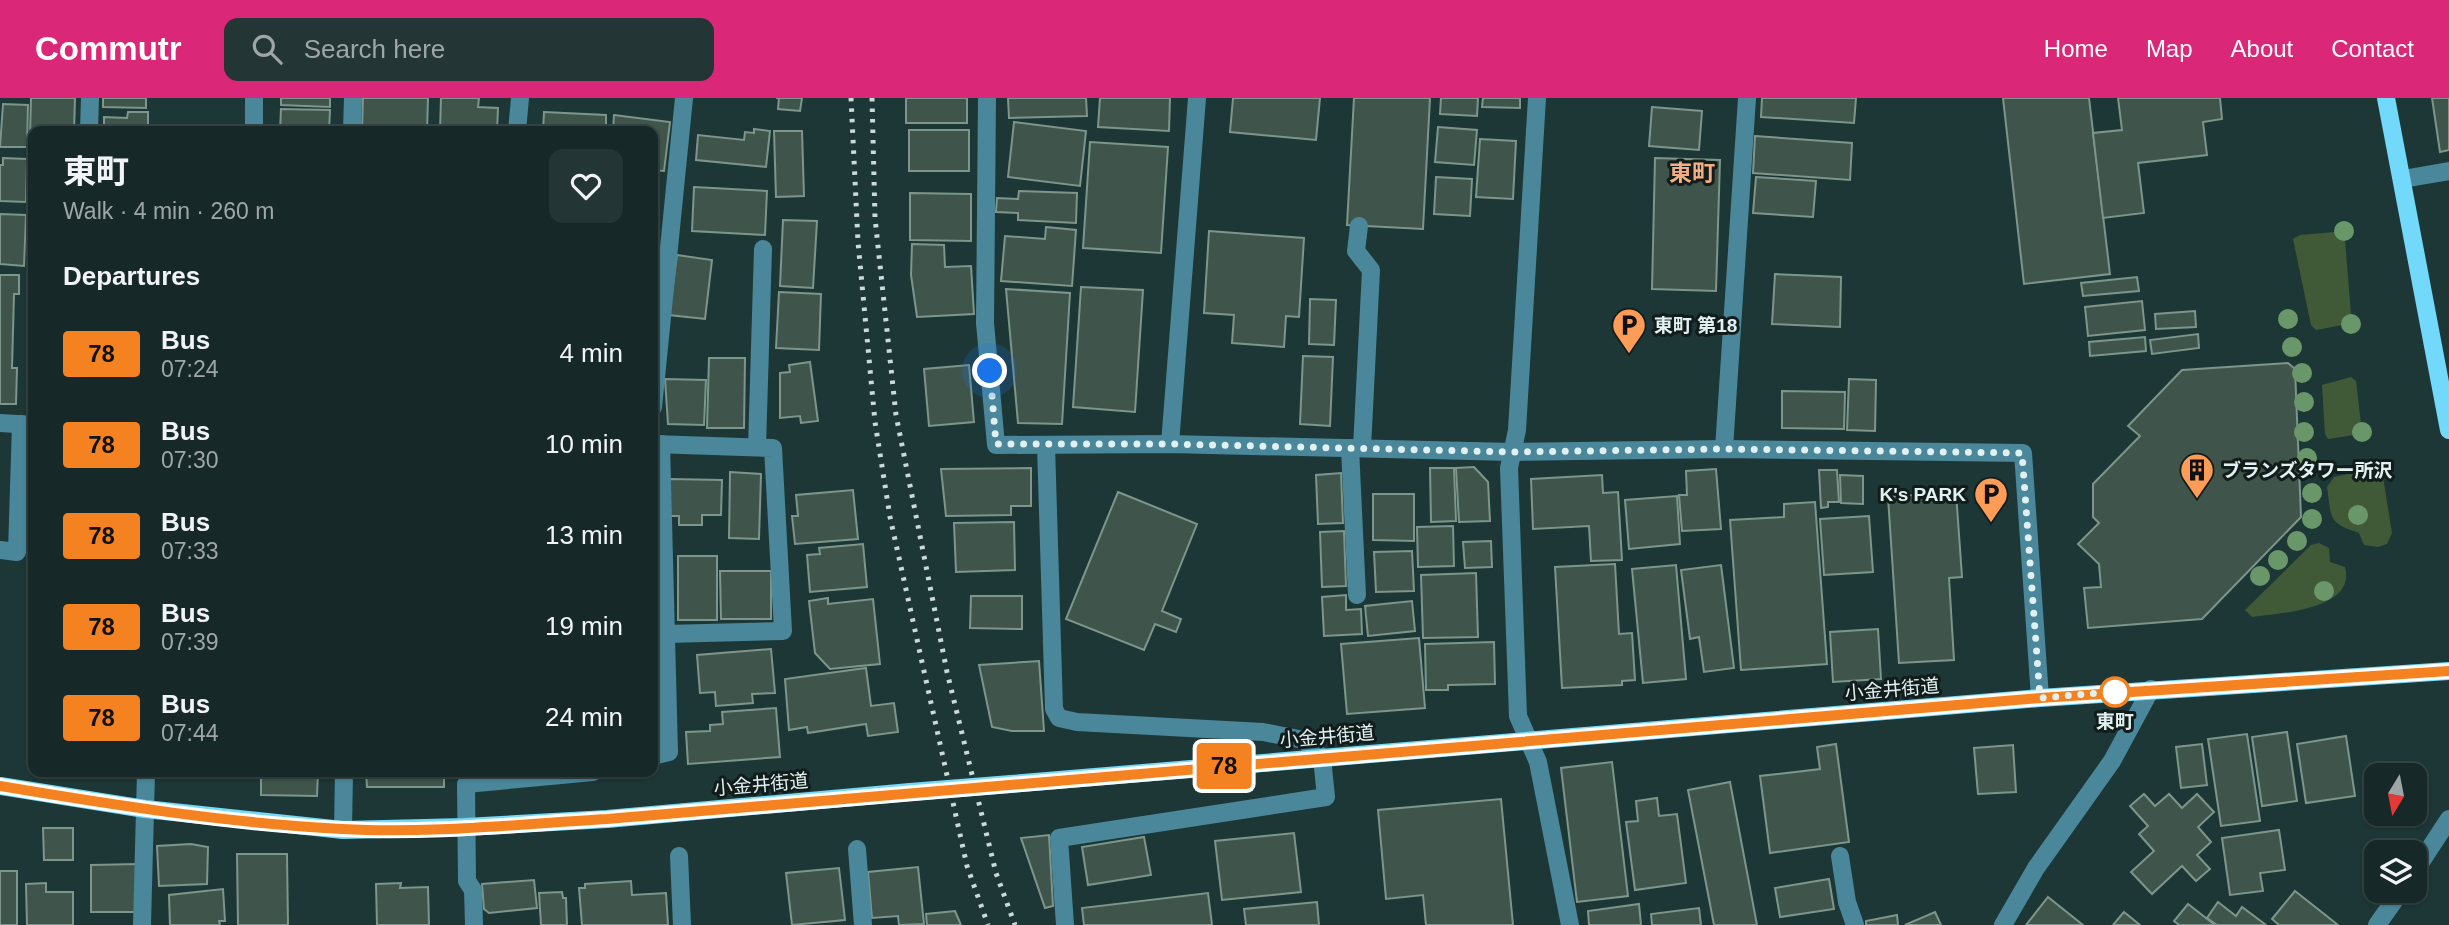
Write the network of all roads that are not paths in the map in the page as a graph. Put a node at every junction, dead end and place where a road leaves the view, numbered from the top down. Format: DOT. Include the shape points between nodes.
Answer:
graph roads {
  1 [pos="90,98"];
  2 [pos="254,98"];
  3 [pos="353,98"];
  4 [pos="520,98"];
  5 [pos="684,98"];
  6 [pos="988,98"];
  7 [pos="1196,98"];
  8 [pos="1537,98"];
  9 [pos="1747,98"];
  10 [pos="2385,98"];
  11 [pos="89,126"];
  12 [pos="254,126"];
  13 [pos="352,126"];
  14 [pos="517,126"];
  15 [pos="2449,171"];
  16 [pos="2403,179"];
  17 [pos="1359,226"];
  18 [pos="763,249"];
  19 [pos="658,357"];
  20 [pos="0,423"];
  21 [pos="27,425"];
  22 [pos="2449,430"];
  23 [pos="658,444"];
  24 [pos="1046,444"];
  25 [pos="1170,444"];
  26 [pos="765,447"];
  27 [pos="1356,448"];
  28 [pos="1724,449"];
  29 [pos="1513,452"];
  30 [pos="658,465"];
  31 [pos="0,550"];
  32 [pos="1357,596"];
  33 [pos="666,634"];
  34 [pos="2449,671"];
  35 [pos="2151,689"];
  36 [pos="2040,698"];
  37 [pos="1529,740"];
  38 [pos="658,755"];
  39 [pos="1322,758"];
  40 [pos="146,777"];
  41 [pos="344,777"];
  42 [pos="540,777"];
  43 [pos="0,786"];
  44 [pos="145,810"];
  45 [pos="2449,819"];
  46 [pos="466,827"];
  47 [pos="344,830"];
  48 [pos="857,849"];
  49 [pos="2427,853"];
  50 [pos="679,856"];
  51 [pos="1840,856"];
  52 [pos="2392,903"];
  53 [pos="142,925"];
  54 [pos="474,925"];
  55 [pos="682,925"];
  56 [pos="863,925"];
  57 [pos="1065,925"];
  58 [pos="1570,925"];
  59 [pos="1855,925"];
  60 [pos="2003,925"];
  61 [pos="2376,925"];
  1 -- 11 [label="street"];
  2 -- 12 [label="street"];
  3 -- 13 [label="street"];
  4 -- 14 [label="street"];
  5 -- 19 [label="street"];
  6 -- 24 [label="street" via="985,323 996,444"];
  7 -- 25 [label="street"];
  8 -- 29 [label="street"];
  9 -- 28 [label="street"];
  10 -- 16 [label="main road"];
  15 -- 16 [label="street"];
  16 -- 22 [label="main road"];
  17 -- 27 [label="street" via="1356,251 1371,270"];
  18 -- 26 [label="street"];
  20 -- 21 [label="street"];
  21 -- 31 [label="street" via="17,552"];
  23 -- 26 [label="street"];
  24 -- 25 [label="street"];
  24 -- 39 [label="street" via="1054,709 1059,718 1263,732 1304,740"];
  25 -- 27 [label="street"];
  26 -- 33 [label="street" via="783,631"];
  27 -- 29 [label="street"];
  27 -- 32 [label="street"];
  28 -- 29 [label="street"];
  28 -- 36 [label="street" via="2022,453"];
  29 -- 37 [label="street" via="1509,468 1518,716"];
  30 -- 33 [label="street"];
  33 -- 38 [label="street" via="670,752"];
  34 -- 35 [label="main road, 小金井街道"];
  35 -- 36 [label="main road, 小金井街道"];
  35 -- 60 [label="street" via="2112,761 2036,867"];
  36 -- 37 [label="main road, 小金井街道"];
  37 -- 39 [label="main road, 小金井街道"];
  37 -- 58 [label="street" via="1538,762"];
  39 -- 46 [label="main road, 小金井街道, bridge"];
  39 -- 57 [label="street" via="1326,797 1059,838"];
  40 -- 44 [label="street"];
  41 -- 47 [label="street"];
  42 -- 46 [label="street" via="466,784"];
  43 -- 44 [label="main road, 小金井街道"];
  44 -- 47 [label="main road, 小金井街道"];
  44 -- 53 [label="street"];
  45 -- 49 [label="street"];
  46 -- 47 [label="main road, 小金井街道"];
  46 -- 54 [label="street"];
  48 -- 56 [label="street"];
  50 -- 55 [label="street"];
  51 -- 59 [label="street"];
  52 -- 61 [label="street"];
}
